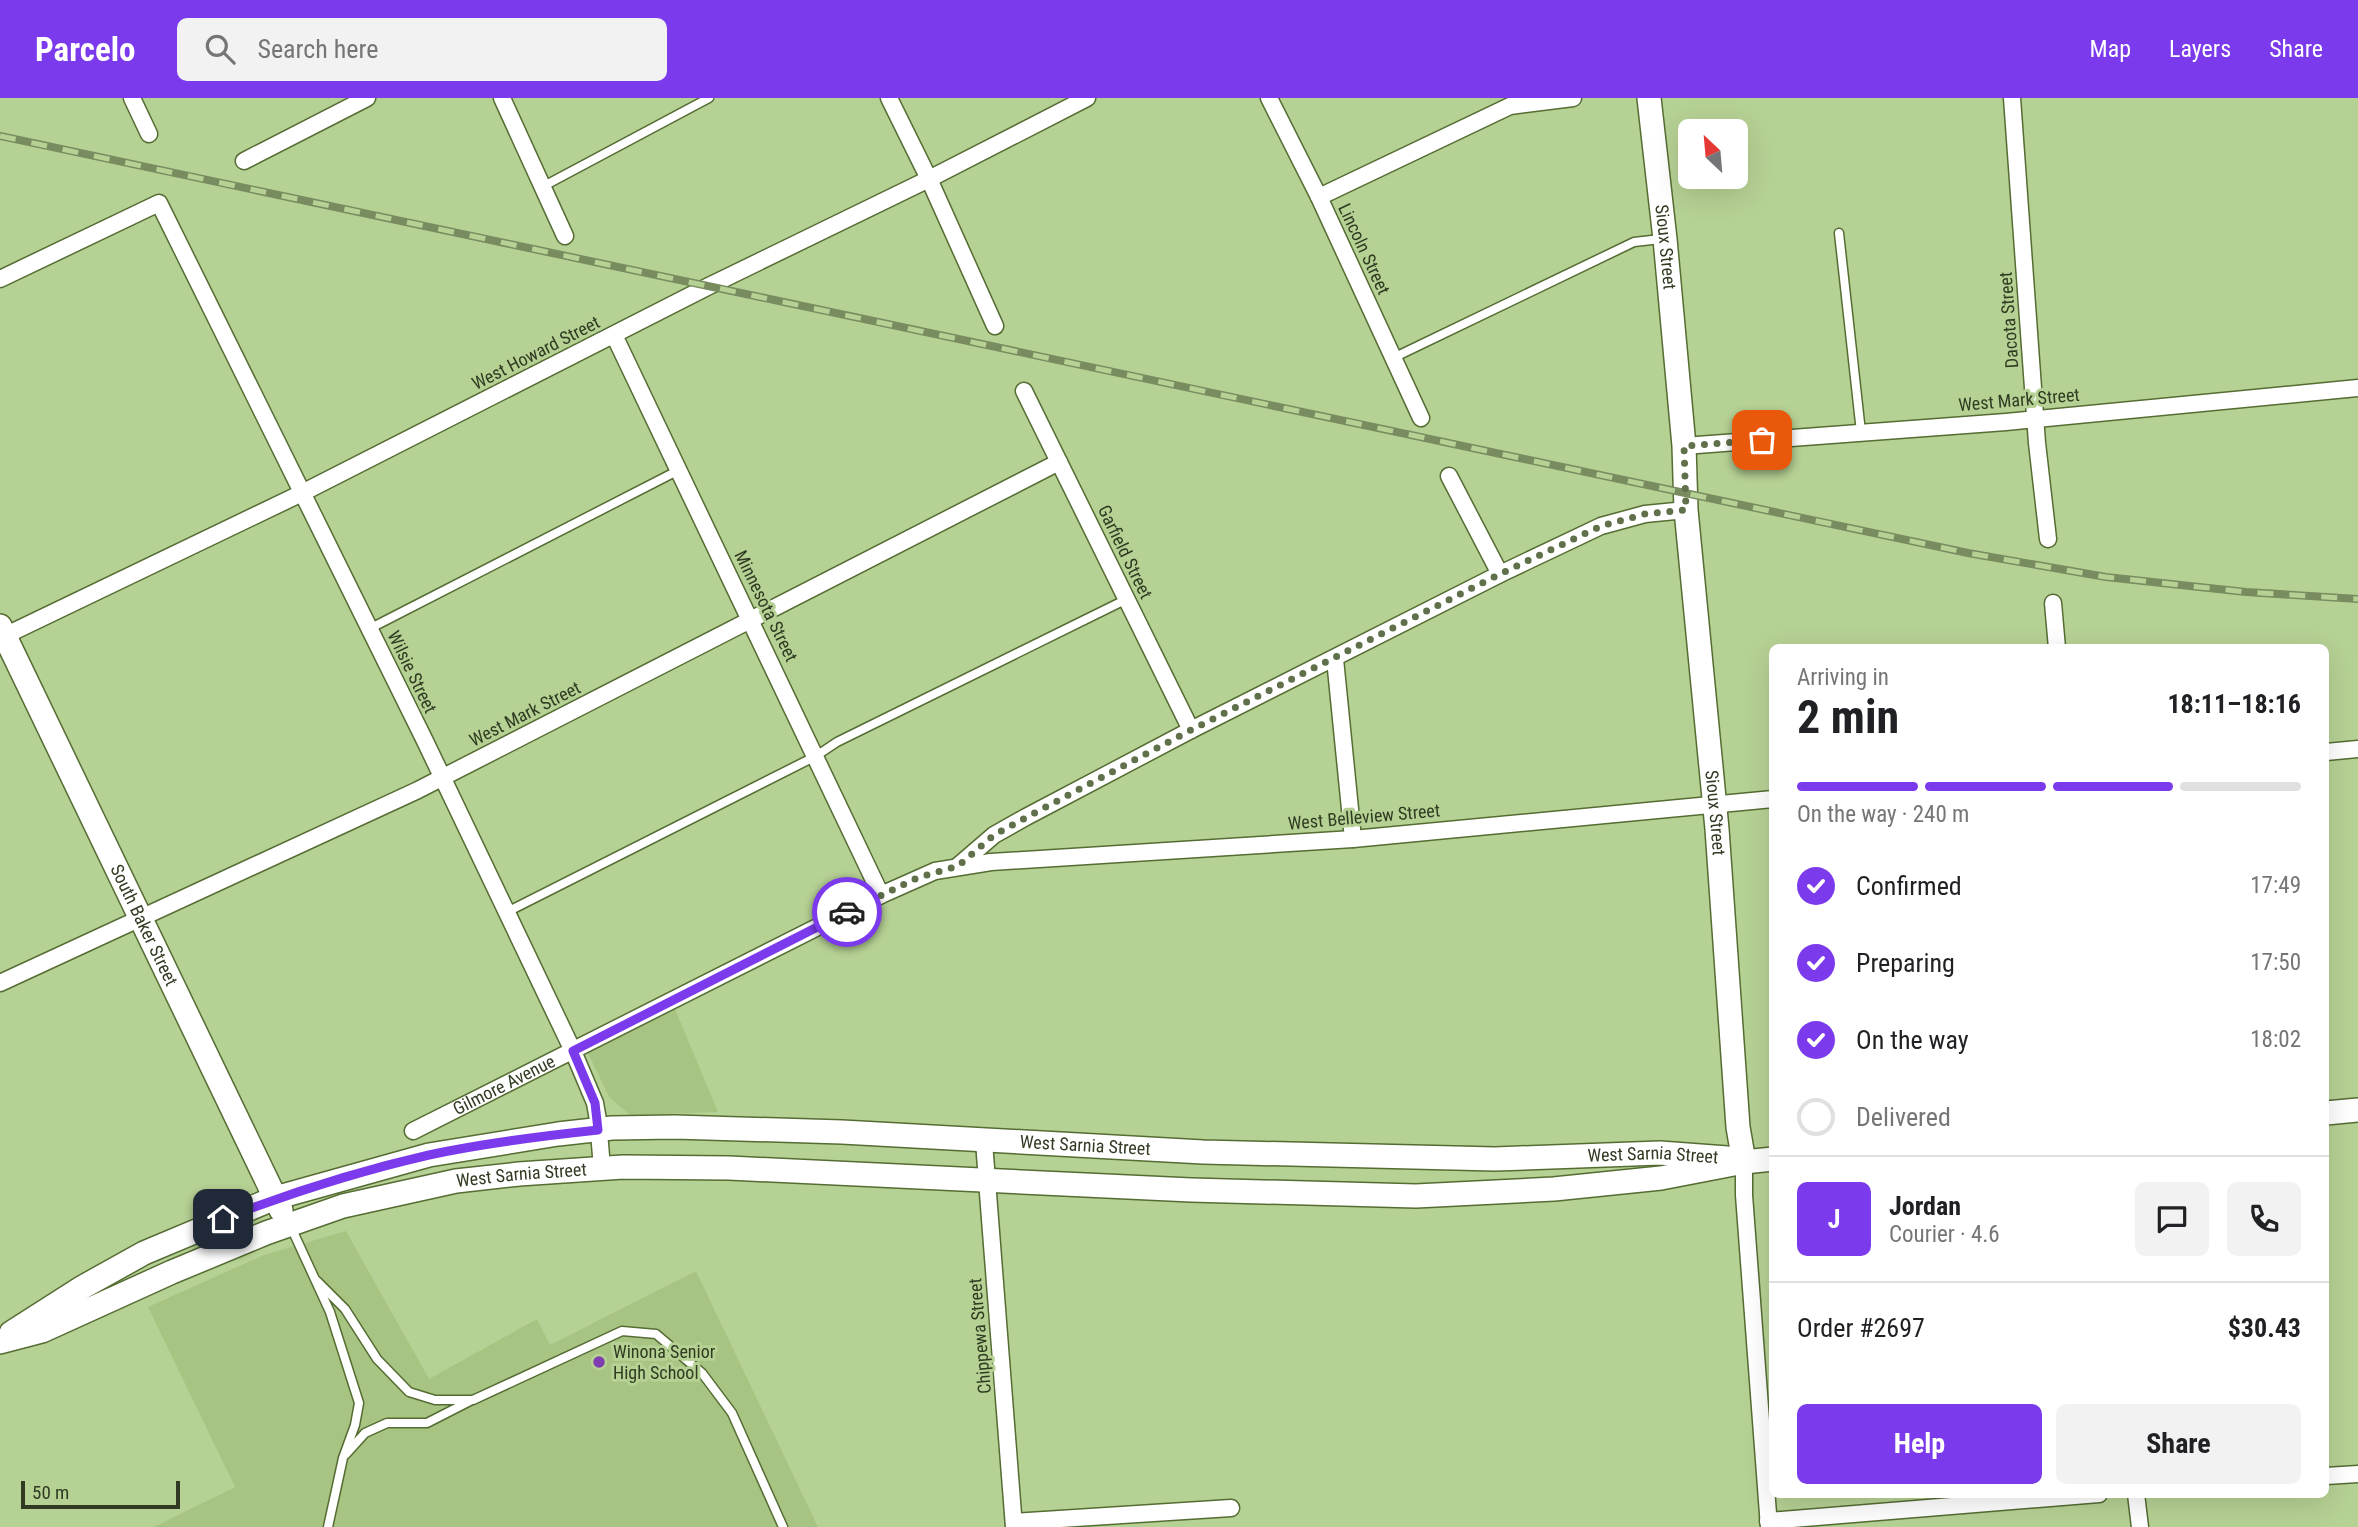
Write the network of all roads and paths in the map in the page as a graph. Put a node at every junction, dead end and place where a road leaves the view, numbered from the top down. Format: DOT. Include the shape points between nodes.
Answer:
graph roads {
  1 [pos="132,98"];
  2 [pos="366,98"];
  3 [pos="502,98"];
  4 [pos="709,98"];
  5 [pos="889,98"];
  6 [pos="1087,98"];
  7 [pos="1269,98"];
  8 [pos="1573,98"];
  9 [pos="1649,98"];
  10 [pos="2012,98"];
  11 [pos="149,134"];
  12 [pos="244,161"];
  13 [pos="929,179"];
  14 [pos="542,187"];
  15 [pos="1319,197"];
  16 [pos="1839,233"];
  17 [pos="565,236"];
  18 [pos="1665,239"];
  19 [pos="0,279"];
  20 [pos="995,326"];
  21 [pos="614,335"];
  22 [pos="1393,358"];
  23 [pos="2358,388"];
  24 [pos="1024,391"];
  25 [pos="1422,418"];
  26 [pos="2035,419"];
  27 [pos="1861,432"];
  28 [pos="1684,446"];
  29 [pos="1059,461"];
  30 [pos="679,470"];
  31 [pos="1449,476"];
  32 [pos="302,493"];
  33 [pos="1686,510"];
  34 [pos="2048,539"];
  35 [pos="1500,574"];
  36 [pos="1127,599"];
  37 [pos="2053,603"];
  38 [pos="751,620"];
  39 [pos="369,629"];
  40 [pos="1,634"];
  41 [pos="2057,644"];
  42 [pos="1335,659"];
  43 [pos="1191,730"];
  44 [pos="2358,749"];
  45 [pos="2329,752"];
  46 [pos="816,756"];
  47 [pos="443,777"];
  48 [pos="1769,799"];
  49 [pos="1714,804"];
  50 [pos="1353,839"];
  51 [pos="958,866"];
  52 [pos="881,895"];
  53 [pos="507,912"];
  54 [pos="140,919"];
  55 [pos="0,983"];
  56 [pos="573,1051"];
  57 [pos="2358,1110"];
  58 [pos="2329,1113"];
  59 [pos="413,1130"];
  60 [pos="598,1130"];
  61 [pos="984,1142"];
  62 [pos="1769,1159"];
  63 [pos="1744,1161"];
  64 [pos="602,1168"];
  65 [pos="986,1180"];
  66 [pos="275,1199"];
  67 [pos="290,1225"];
  68 [pos="317,1281"];
  69 [pos="0,1341"];
  70 [pos="473,1400"];
  71 [pos="343,1458"];
  72 [pos="2358,1474"];
  73 [pos="2329,1476"];
  74 [pos="2055,1498"];
  75 [pos="2136,1498"];
  76 [pos="1231,1508"];
  77 [pos="1124,1521"];
  78 [pos="1014,1524"];
  79 [pos="1769,1524"];
  80 [pos="328,1527"];
  81 [pos="783,1527"];
  82 [pos="2140,1527"];
  1 -- 11 [label="street"];
  2 -- 12 [label="street"];
  3 -- 14 [label="street"];
  4 -- 14 [label="lane"];
  5 -- 13 [label="street"];
  6 -- 13 [label="street, West Howard Street"];
  7 -- 15 [label="street, Lincoln Street"];
  8 -- 15 [label="street" via="1510,106"];
  9 -- 18 [label="street, Sioux Street"];
  10 -- 26 [label="street, Dacota Street"];
  13 -- 20 [label="street"];
  13 -- 21 [label="street, West Howard Street"];
  14 -- 17 [label="street"];
  15 -- 22 [label="street, Lincoln Street"];
  16 -- 27 [label="lane"];
  18 -- 22 [label="lane" via="1634,242"];
  18 -- 28 [label="street, Sioux Street"];
  19 -- 32 [label="street, Wilsie Street" via="159,204"];
  21 -- 30 [label="street, Minnesota Street"];
  21 -- 32 [label="street, West Howard Street"];
  22 -- 25 [label="street, Lincoln Street"];
  23 -- 26 [label="street, West Mark Street"];
  24 -- 29 [label="street, Garfield Street"];
  26 -- 27 [label="street, West Mark Street"];
  26 -- 34 [label="street, Dacota Street"];
  27 -- 28 [label="street, West Mark Street"];
  28 -- 33 [label="street, Sioux Street"];
  29 -- 36 [label="street, Garfield Street"];
  29 -- 38 [label="street, West Mark Street"];
  30 -- 38 [label="street, Minnesota Street"];
  30 -- 39 [label="lane"];
  31 -- 35 [label="street"];
  32 -- 39 [label="street, Wilsie Street"];
  32 -- 40 [label="street, West Howard Street"];
  33 -- 35 [label="street, Gilmore Avenue" via="1645,514 1601,526"];
  33 -- 49 [label="street, Sioux Street"];
  35 -- 42 [label="street, Gilmore Avenue"];
  36 -- 43 [label="street, Garfield Street"];
  36 -- 46 [label="lane"];
  37 -- 41 [label="street"];
  38 -- 46 [label="street, Minnesota Street"];
  38 -- 47 [label="street, West Mark Street"];
  39 -- 47 [label="street, Wilsie Street"];
  40 -- 54 [label="street, South Baker Street"];
  42 -- 43 [label="street, Gilmore Avenue"];
  42 -- 50 [label="street"];
  43 -- 51 [label="street, Gilmore Avenue" via="994,835"];
  44 -- 45 [label="street"];
  46 -- 52 [label="street, Minnesota Street"];
  46 -- 53 [label="lane"];
  47 -- 53 [label="street, Wilsie Street"];
  47 -- 54 [label="street, West Mark Street"];
  48 -- 49 [label="street, West Belleview Street"];
  49 -- 50 [label="street, West Belleview Street"];
  49 -- 63 [label="street, Sioux Street"];
  50 -- 51 [label="street, West Belleview Street"];
  51 -- 52 [label="street, Gilmore Avenue"];
  52 -- 56 [label="street, Gilmore Avenue"];
  53 -- 56 [label="street, Wilsie Street"];
  54 -- 55 [label="street, West Mark Street"];
  54 -- 66 [label="street, South Baker Street"];
  56 -- 59 [label="street, Gilmore Avenue"];
  56 -- 60 [label="street, Wilsie Street" via="595,1103"];
  57 -- 58 [label="street"];
  60 -- 61 [label="street, West Sarnia Street" via="675,1127 842,1132"];
  60 -- 64 [label="street, Wilsie Street"];
  60 -- 66 [label="street, West Sarnia Street" via="429,1155"];
  61 -- 63 [label="street, West Sarnia Street" via="1495,1159 1660,1153"];
  61 -- 65 [label="street, Chippewa Street"];
  62 -- 63 [label="street, West Sarnia Street"];
  63 -- 65 [label="street, West Sarnia Street" via="1661,1178 1416,1196"];
  63 -- 79 [label="street, Sioux Street"];
  64 -- 65 [label="street, West Sarnia Street" via="742,1168"];
  64 -- 67 [label="street, West Sarnia Street" via="456,1181 343,1206"];
  65 -- 78 [label="street, Chippewa Street"];
  66 -- 67 [label="street, South Baker Street"];
  66 -- 69 [label="street" via="144,1253"];
  67 -- 68 [label="lane"];
  67 -- 69 [label="street" via="42,1331"];
  68 -- 70 [label="lane" via="345,1309 377,1359 409,1392 435,1400"];
  68 -- 71 [label="lane" via="359,1403"];
  70 -- 71 [label="lane" via="427,1423 387,1423 365,1433"];
  70 -- 81 [label="lane" via="621,1331 656,1334 702,1373 732,1413"];
  71 -- 80 [label="lane"];
  72 -- 73 [label="street"];
  74 -- 79 [label="street"];
  75 -- 82 [label="street"];
  76 -- 77 [label="street"];
  77 -- 78 [label="street"];
}
